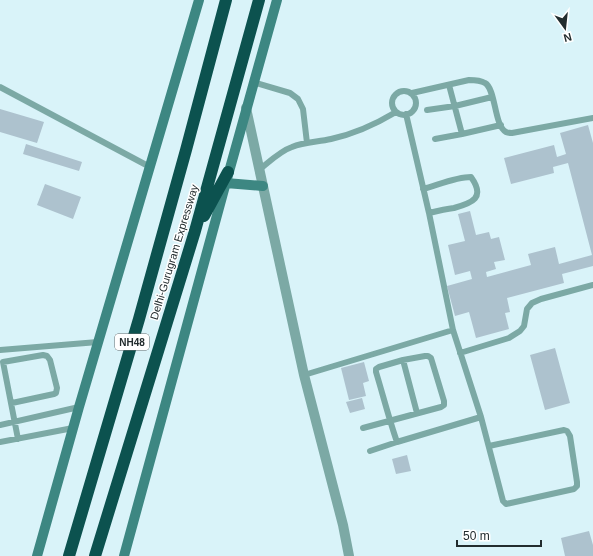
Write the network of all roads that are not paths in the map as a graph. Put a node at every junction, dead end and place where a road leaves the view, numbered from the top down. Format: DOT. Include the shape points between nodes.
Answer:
graph roads {
  1 [pos="199,0"];
  2 [pos="226,0"];
  3 [pos="259,0"];
  4 [pos="277,0"];
  5 [pos="254,82"];
  6 [pos="449,85"];
  7 [pos="0,88"];
  8 [pos="412,93"];
  9 [pos="492,97"];
  10 [pos="455,106"];
  11 [pos="246,108"];
  12 [pos="427,110"];
  13 [pos="396,112"];
  14 [pos="406,114"];
  15 [pos="593,118"];
  16 [pos="501,125"];
  17 [pos="462,134"];
  18 [pos="435,139"];
  19 [pos="307,143"];
  20 [pos="150,167"];
  21 [pos="259,170"];
  22 [pos="227,178"];
  23 [pos="263,186"];
  24 [pos="423,189"];
  25 [pos="429,213"];
  26 [pos="196,231"];
  27 [pos="593,285"];
  28 [pos="453,330"];
  29 [pos="98,342"];
  30 [pos="0,349"];
  31 [pos="460,353"];
  32 [pos="403,360"];
  33 [pos="3,362"];
  34 [pos="304,375"];
  35 [pos="12,404"];
  36 [pos="79,407"];
  37 [pos="417,413"];
  38 [pos="481,417"];
  39 [pos="390,421"];
  40 [pos="15,422"];
  41 [pos="0,425"];
  42 [pos="73,428"];
  43 [pos="363,428"];
  44 [pos="18,439"];
  45 [pos="0,442"];
  46 [pos="397,442"];
  47 [pos="488,446"];
  48 [pos="370,451"];
  49 [pos="38,556"];
  50 [pos="69,556"];
  51 [pos="95,556"];
  52 [pos="124,556"];
  53 [pos="349,556"];
  1 -- 20 [label="main road"];
  2 -- 50 [label="highway, Delhi-Gurugram Expressway / NH48" via="143,304"];
  3 -- 26 [label="highway, Delhi-Gurugram Expressway / NH48"];
  4 -- 5 [label="main road"];
  5 -- 11 [label="main road"];
  5 -- 19 [label="lane" via="290,93 298,99"];
  6 -- 8 [label="lane"];
  6 -- 9 [label="lane" via="469,80 485,82"];
  6 -- 10 [label="lane"];
  7 -- 20 [label="lane"];
  8 -- 13 [label="lane" via="404,90 393,96 391,103"];
  8 -- 14 [label="lane" via="416,105 412,112"];
  9 -- 10 [label="lane"];
  9 -- 16 [label="lane"];
  10 -- 12 [label="lane"];
  10 -- 17 [label="lane"];
  11 -- 21 [label="street"];
  11 -- 22 [label="main road"];
  13 -- 14 [label="lane"];
  13 -- 19 [label="lane" via="363,129 331,140"];
  14 -- 24 [label="lane"];
  15 -- 16 [label="lane" via="512,133 507,133"];
  16 -- 17 [label="lane"];
  17 -- 18 [label="lane"];
  19 -- 21 [label="lane" via="287,148"];
  20 -- 29 [label="main road"];
  21 -- 23 [label="street"];
  22 -- 23 [label="main road"];
  22 -- 26 [label="highway"];
  22 -- 52 [label="main road"];
  23 -- 34 [label="street"];
  24 -- 25 [label="lane"];
  24 -- 25 [label="lane" via="466,177 471,177 476,184 477,196 466,205"];
  25 -- 28 [label="lane"];
  26 -- 51 [label="highway, Delhi-Gurugram Expressway / NH48"];
  27 -- 31 [label="lane" via="532,303 527,309 524,326 520,331 509,338"];
  28 -- 31 [label="lane"];
  28 -- 34 [label="lane"];
  29 -- 30 [label="lane"];
  29 -- 36 [label="main road"];
  30 -- 33 [label="lane"];
  31 -- 38 [label="lane"];
  32 -- 37 [label="lane"];
  32 -- 37 [label="lane" via="428,356 444,401 441,407"];
  32 -- 39 [label="lane" via="376,369"];
  33 -- 35 [label="lane"];
  33 -- 35 [label="lane" via="47,356 56,385 57,390 54,394"];
  34 -- 53 [label="street"];
  35 -- 40 [label="lane"];
  36 -- 40 [label="lane"];
  36 -- 42 [label="main road"];
  37 -- 39 [label="lane"];
  38 -- 46 [label="lane"];
  38 -- 47 [label="lane"];
  39 -- 43 [label="lane"];
  39 -- 46 [label="lane"];
  40 -- 41 [label="lane"];
  40 -- 44 [label="lane"];
  42 -- 44 [label="lane"];
  42 -- 49 [label="main road"];
  44 -- 45 [label="lane"];
  46 -- 48 [label="lane"];
  47 -- 47 [label="lane" via="506,504 574,489 577,486 570,436 567,431"];
}
